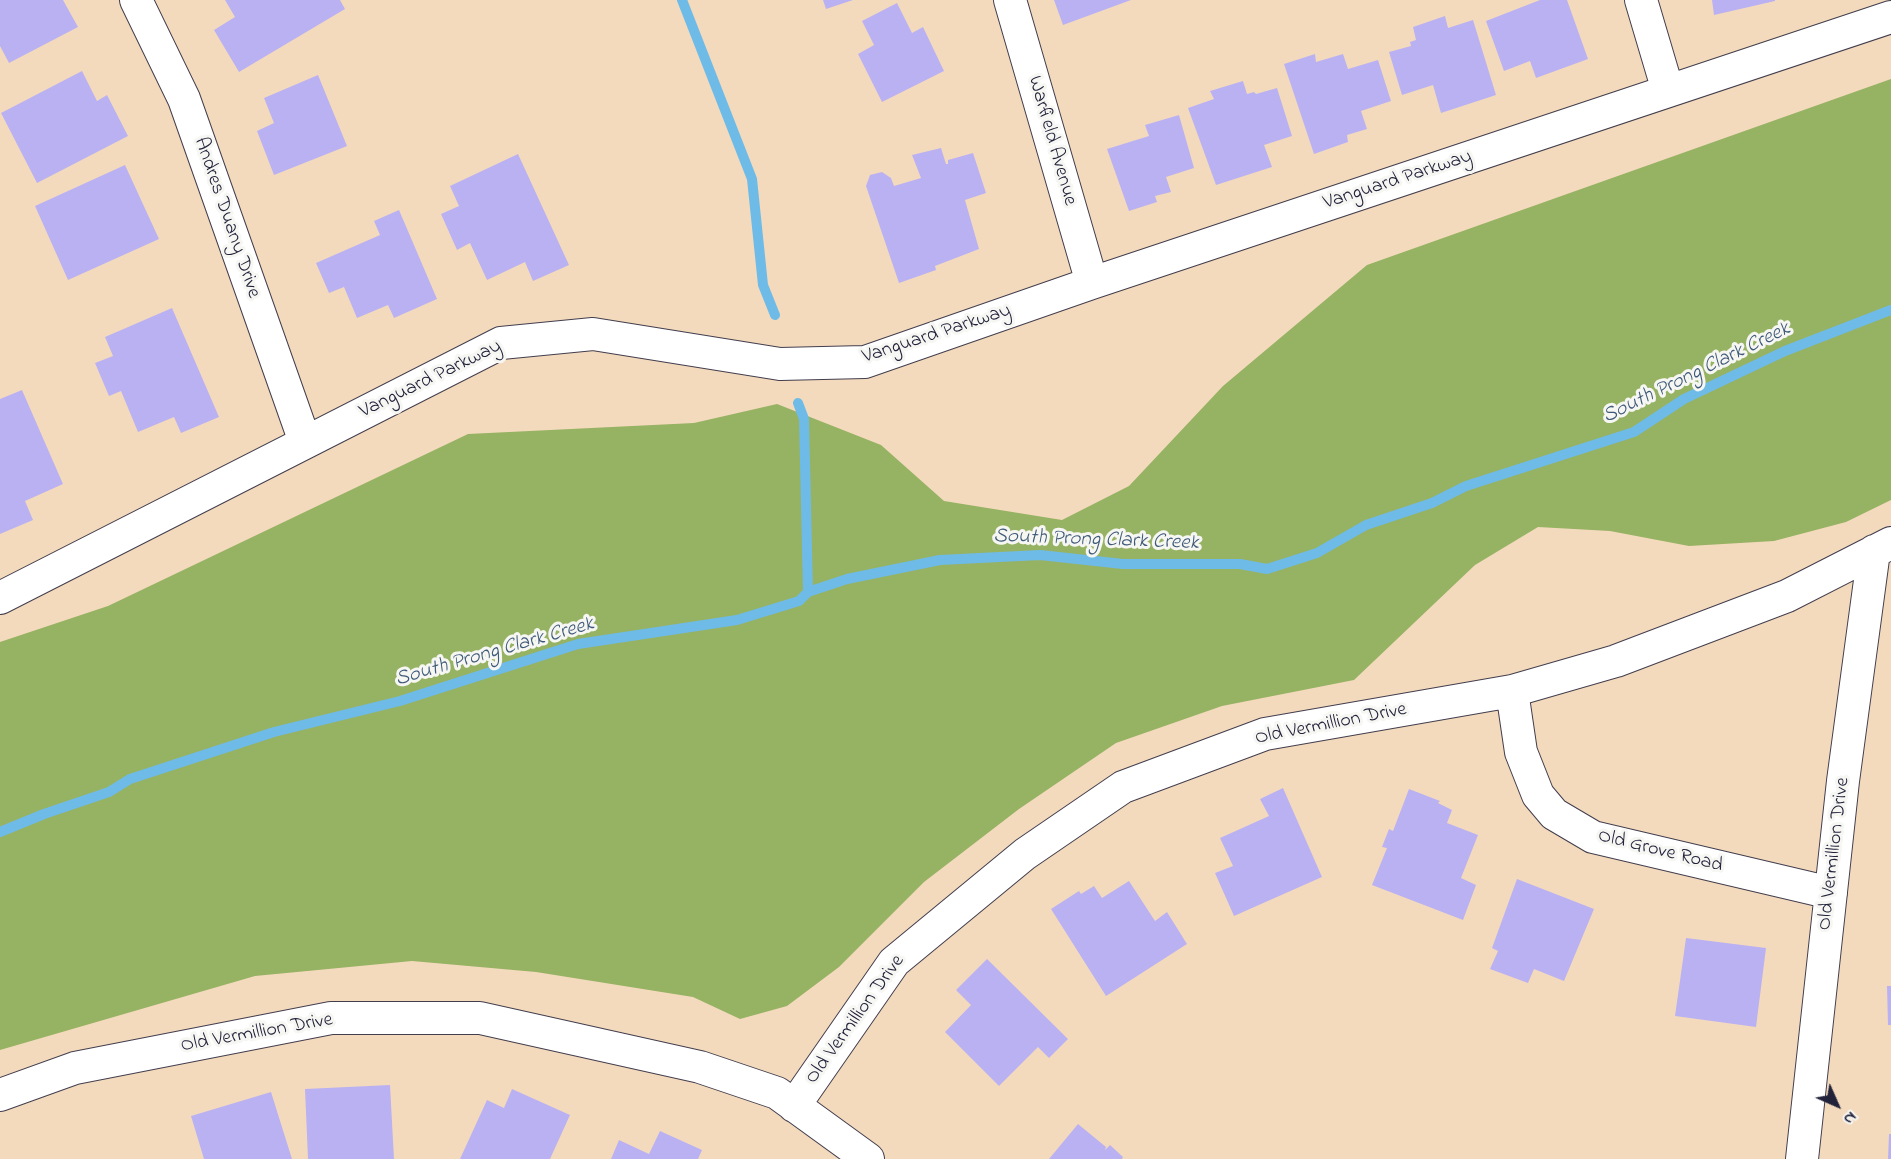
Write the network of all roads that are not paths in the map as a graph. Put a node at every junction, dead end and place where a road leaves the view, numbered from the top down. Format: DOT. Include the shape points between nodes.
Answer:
graph roads {
  1 [pos="135,0"];
  2 [pos="1010,0"];
  3 [pos="1641,0"];
  4 [pos="1891,16"];
  5 [pos="1668,91"];
  6 [pos="1092,283"];
  7 [pos="305,442"];
  8 [pos="1883,547"];
  9 [pos="0,598"];
  10 [pos="1512,691"];
  11 [pos="1830,893"];
  12 [pos="0,1095"];
  13 [pos="794,1106"];
  14 [pos="868,1159"];
  15 [pos="1802,1159"];
  1 -- 7 [label="street, Andres Duany Drive" via="184,99"];
  2 -- 6 [label="street, Warfield Avenue"];
  3 -- 5 [label="street"];
  4 -- 5 [label="street, Vanguard Parkway"];
  5 -- 6 [label="street, Vanguard Parkway"];
  6 -- 7 [label="street, Vanguard Parkway" via="865,362 780,364 593,334 501,343"];
  7 -- 9 [label="street, Vanguard Parkway"];
  8 -- 10 [label="street, Old Vermillion Drive" via="1787,596 1616,662"];
  8 -- 11 [label="street, Old Vermillion Drive"];
  10 -- 11 [label="street, Old Grove Road" via="1521,752 1538,795 1554,814 1593,837"];
  10 -- 13 [label="street, Old Vermillion Drive" via="1265,734 1123,787 1025,855 894,962"];
  11 -- 15 [label="street, Old Vermillion Drive"];
  12 -- 13 [label="street, Old Vermillion Drive" via="75,1068 331,1018 480,1018 700,1067 777,1094"];
  13 -- 14 [label="street, Old Vermillion Drive"];
}
